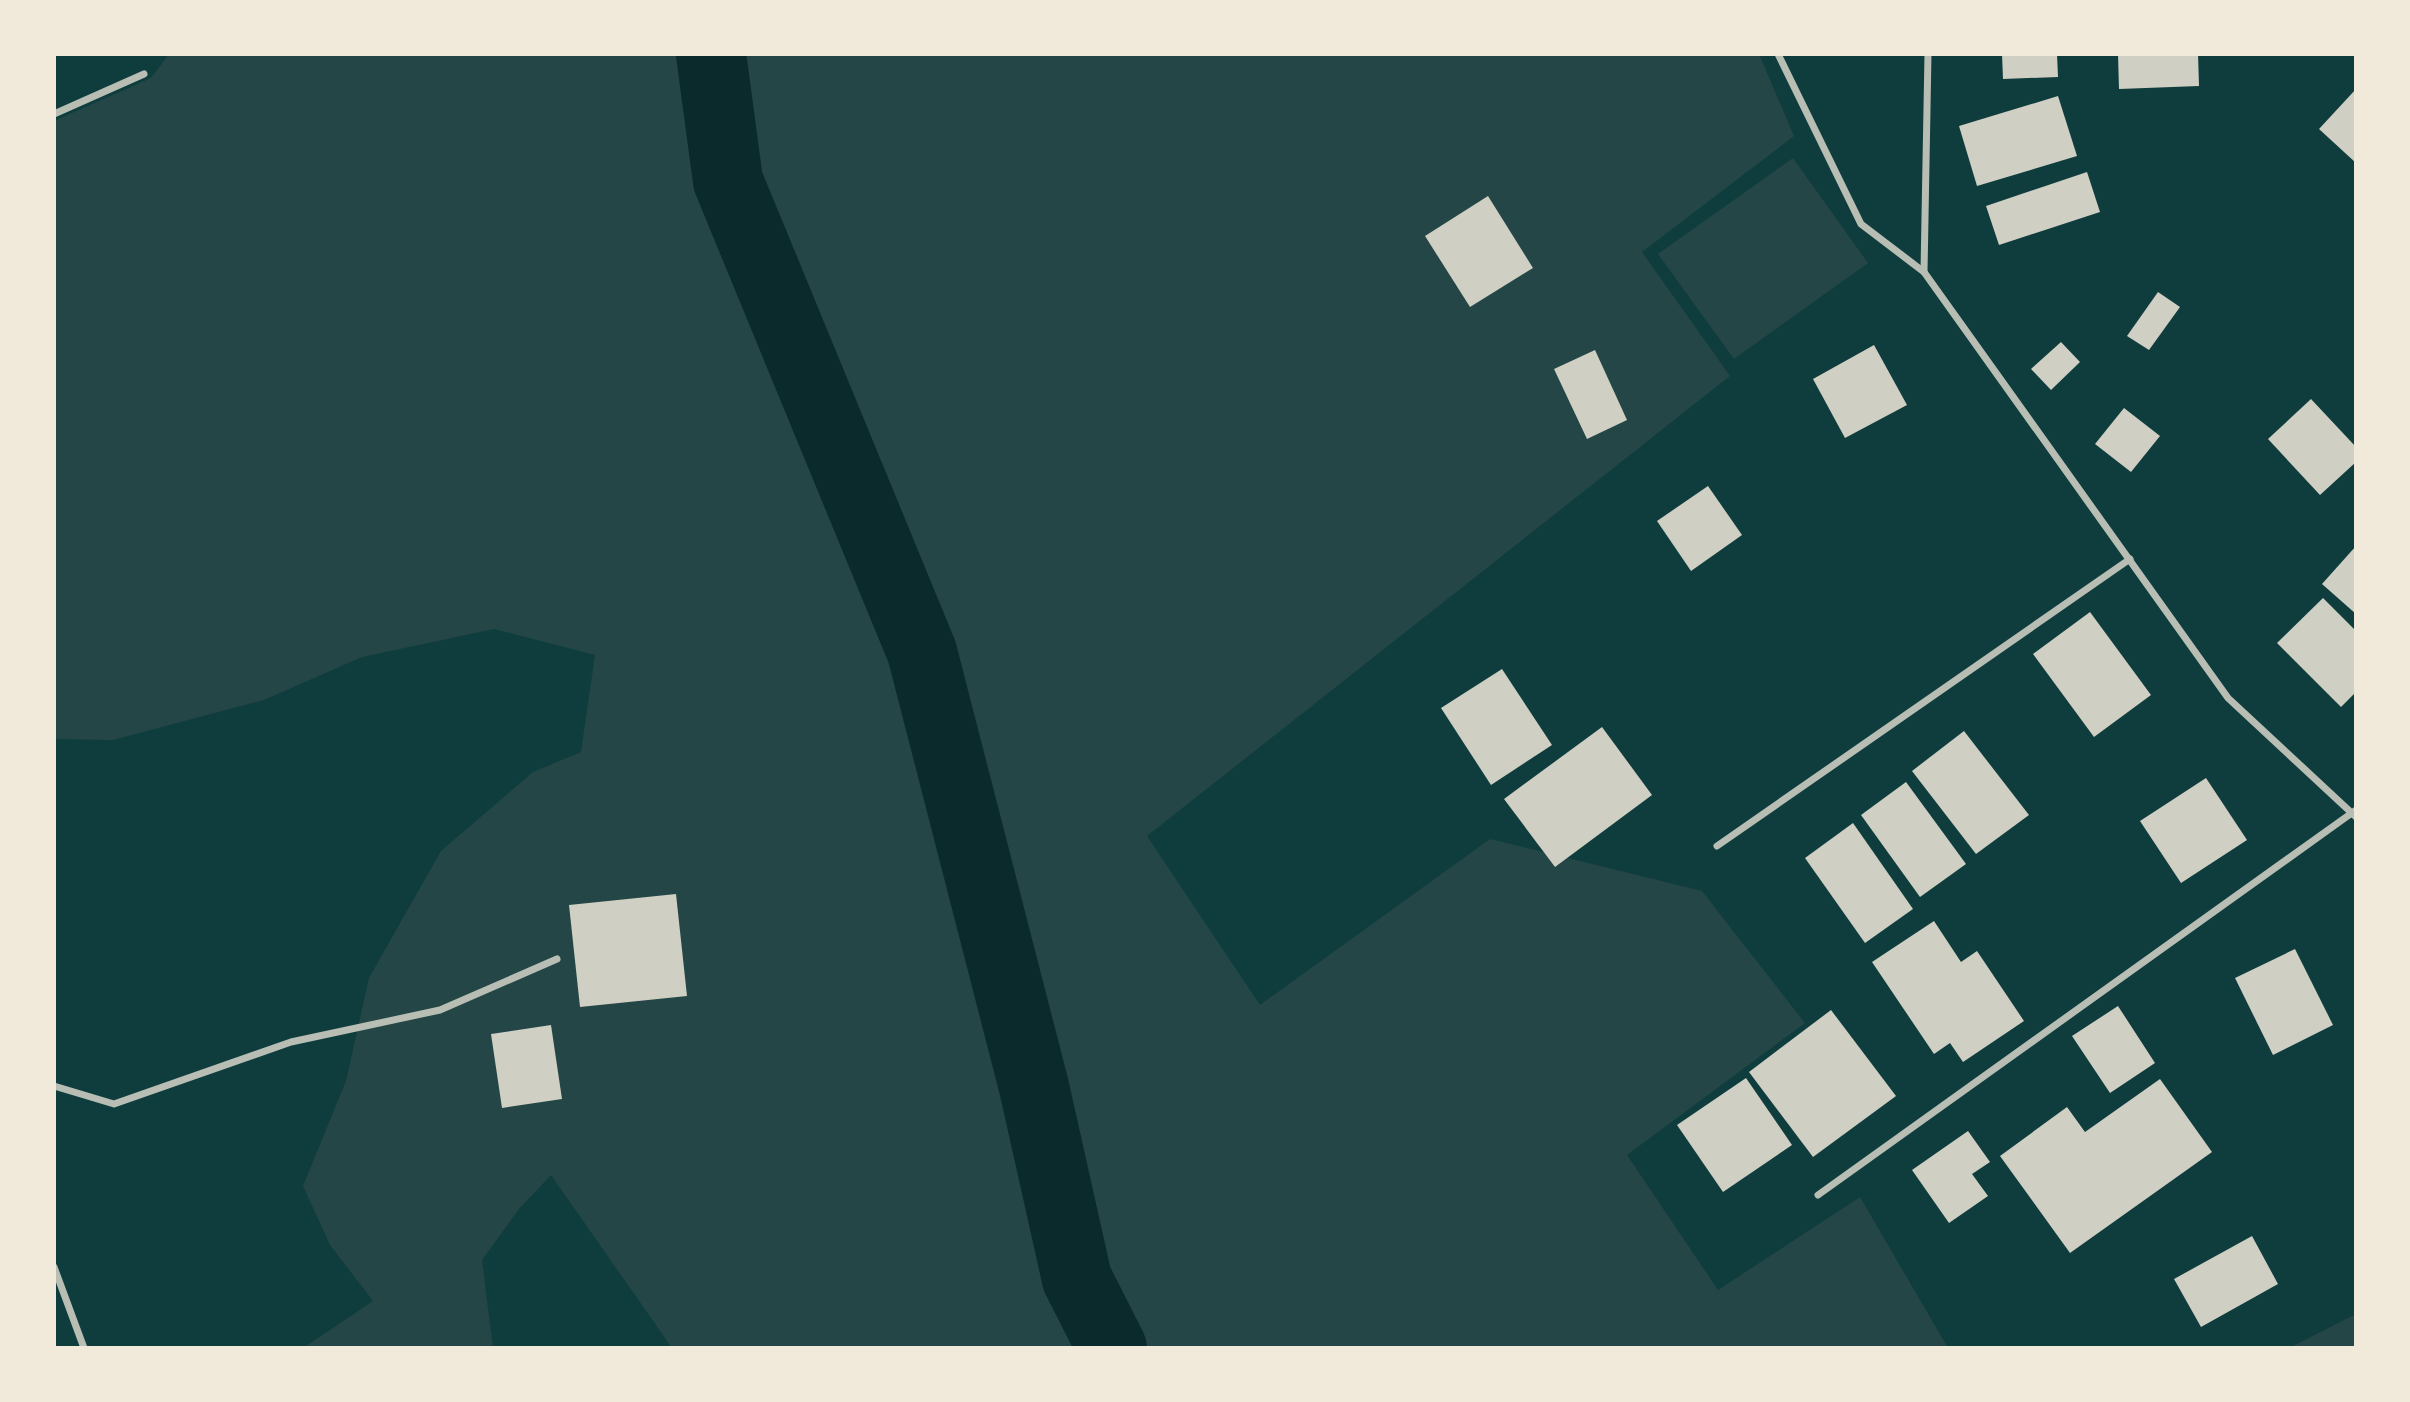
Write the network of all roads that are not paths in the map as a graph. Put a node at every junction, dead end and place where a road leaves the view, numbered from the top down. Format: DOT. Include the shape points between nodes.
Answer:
graph roads {
  1 [pos="1778,54"];
  2 [pos="1928,54"];
  3 [pos="144,74"];
  4 [pos="54,114"];
  5 [pos="1924,272"];
  6 [pos="2130,559"];
  7 [pos="2355,814"];
  8 [pos="1717,846"];
  9 [pos="557,959"];
  10 [pos="54,1086"];
  11 [pos="1818,1195"];
  12 [pos="54,1267"];
  13 [pos="84,1348"];
  1 -- 5 [label="street" via="1861,224"];
  2 -- 5 [label="street"];
  3 -- 4 [label="street"];
  5 -- 6 [label="street"];
  6 -- 7 [label="street" via="2228,698"];
  6 -- 8 [label="street"];
  7 -- 11 [label="street"];
  9 -- 10 [label="street" via="440,1010 292,1042 114,1104"];
  12 -- 13 [label="street"];
}
